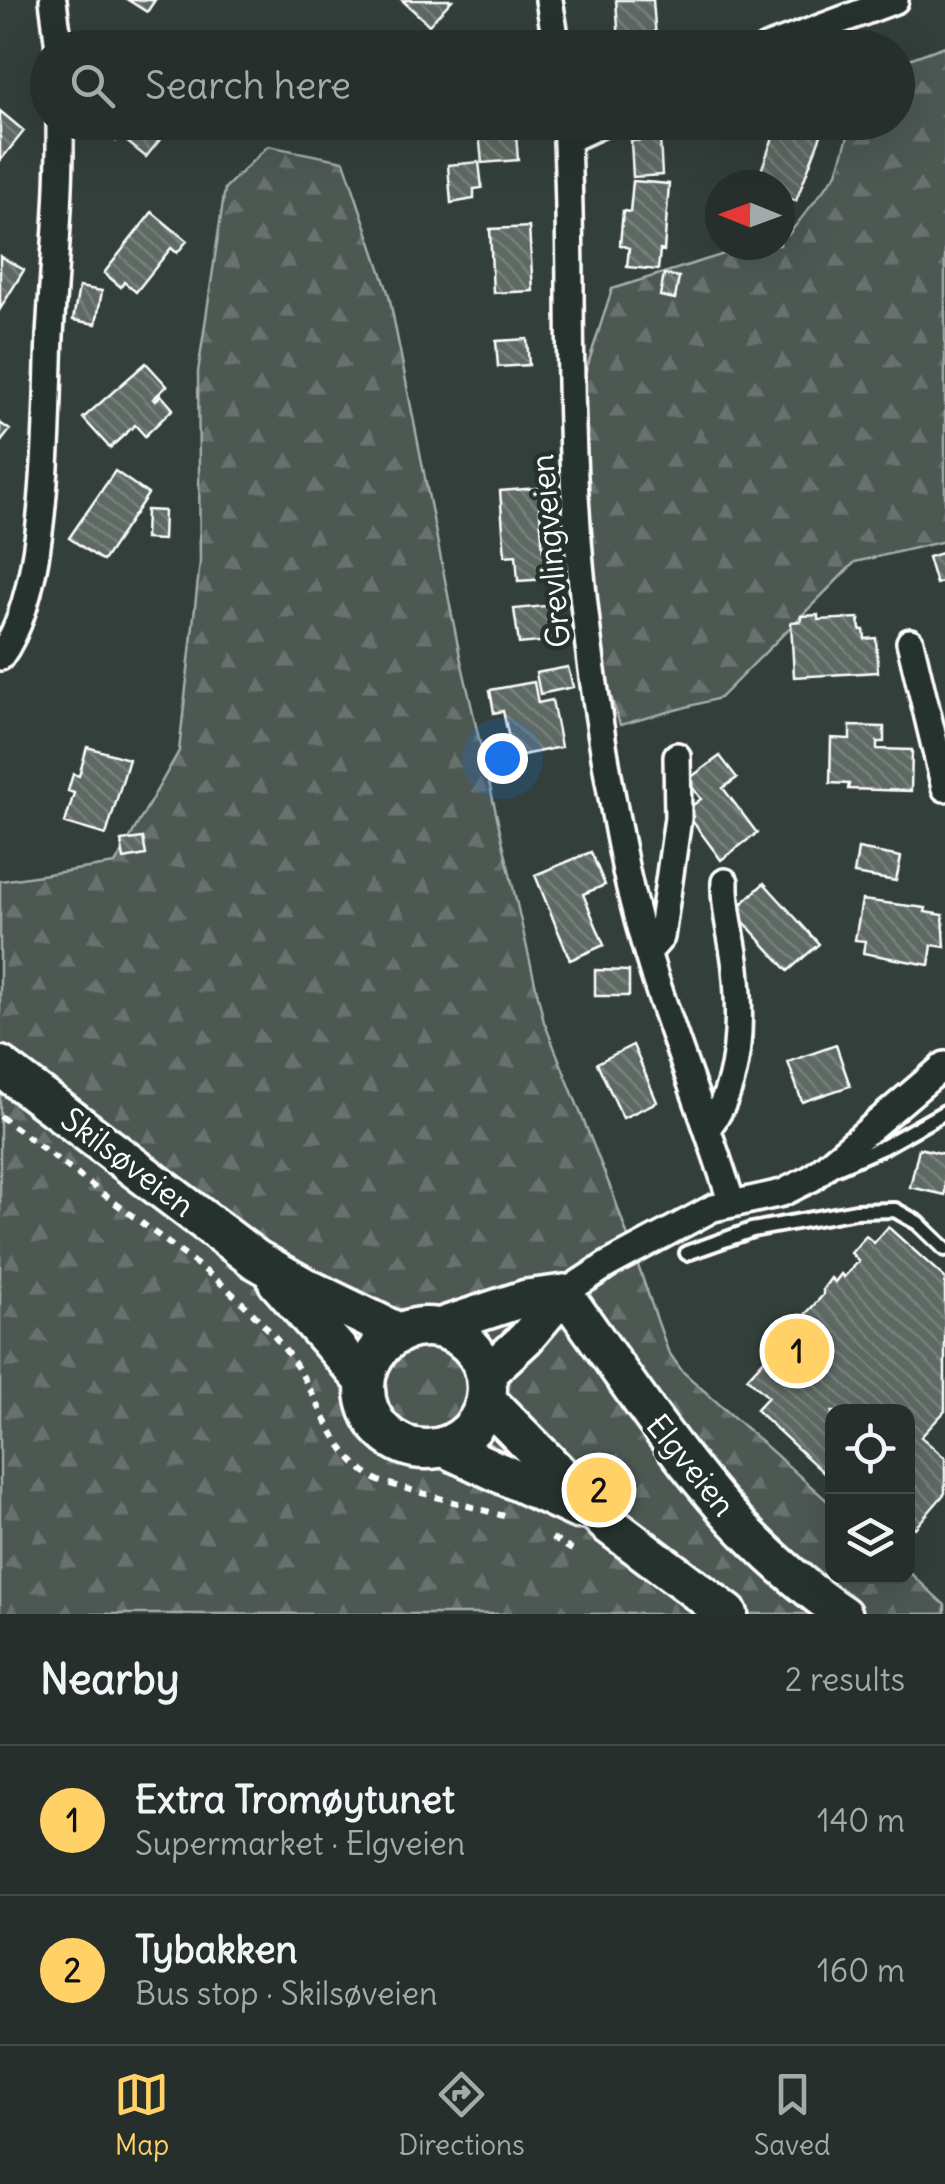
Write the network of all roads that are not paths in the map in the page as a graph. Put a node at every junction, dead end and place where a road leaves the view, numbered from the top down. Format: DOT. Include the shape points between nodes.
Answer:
graph roads {
  1 [pos="53,0"];
  2 [pos="549,0"];
  3 [pos="895,0"];
  4 [pos="56,30"];
  5 [pos="554,30"];
  6 [pos="814,30"];
  7 [pos="60,140"];
  8 [pos="566,140"];
  9 [pos="910,642"];
  10 [pos="0,657"];
  11 [pos="677,756"];
  12 [pos="945,788"];
  13 [pos="725,882"];
  14 [pos="648,952"];
  15 [pos="945,1065"];
  16 [pos="0,1066"];
  17 [pos="945,1112"];
  18 [pos="708,1127"];
  19 [pos="812,1178"];
  20 [pos="732,1204"];
  21 [pos="945,1250"];
  22 [pos="687,1253"];
  23 [pos="255,1258"];
  24 [pos="564,1293"];
  25 [pos="438,1327"];
  26 [pos="399,1333"];
  27 [pos="365,1381"];
  28 [pos="487,1387"];
  29 [pos="444,1447"];
  30 [pos="607,1523"];
  31 [pos="728,1614"];
  32 [pos="843,1614"];
  1 -- 4 [label="street"];
  2 -- 5 [label="street"];
  3 -- 6 [label="street"];
  7 -- 10 [label="street" via="40,517 17,627"];
  8 -- 14 [label="street, Grevlingveien" via="580,575 606,760"];
  9 -- 12 [label="street"];
  11 -- 14 [label="street" via="678,818 664,917"];
  13 -- 18 [label="street" via="737,1024 731,1086"];
  14 -- 18 [label="street, Grevlingveien"];
  15 -- 19 [label="street"];
  16 -- 23 [label="main road, Skilsøveien"];
  17 -- 19 [label="lane"];
  18 -- 20 [label="street, Grevlingveien"];
  19 -- 20 [label="street"];
  20 -- 24 [label="street" via="713,1208"];
  21 -- 22 [label="lane" via="918,1223 895,1210 876,1210 752,1230"];
  23 -- 26 [label="main road, Skilsøveien"];
  23 -- 27 [label="main road, Skilsøveien"];
  24 -- 25 [label="main road" via="526,1298"];
  24 -- 28 [label="main road"];
  24 -- 32 [label="main road, Elgveien" via="693,1475 756,1543"];
  25 -- 26 [label="main road"];
  25 -- 28 [label="main road" via="472,1347"];
  26 -- 27 [label="main road" via="377,1352"];
  27 -- 29 [label="main road" via="371,1415 390,1438 420,1449"];
  28 -- 29 [label="main road" via="472,1429"];
  28 -- 30 [label="main road" via="525,1443"];
  29 -- 30 [label="main road"];
  30 -- 31 [label="main road"];
}
